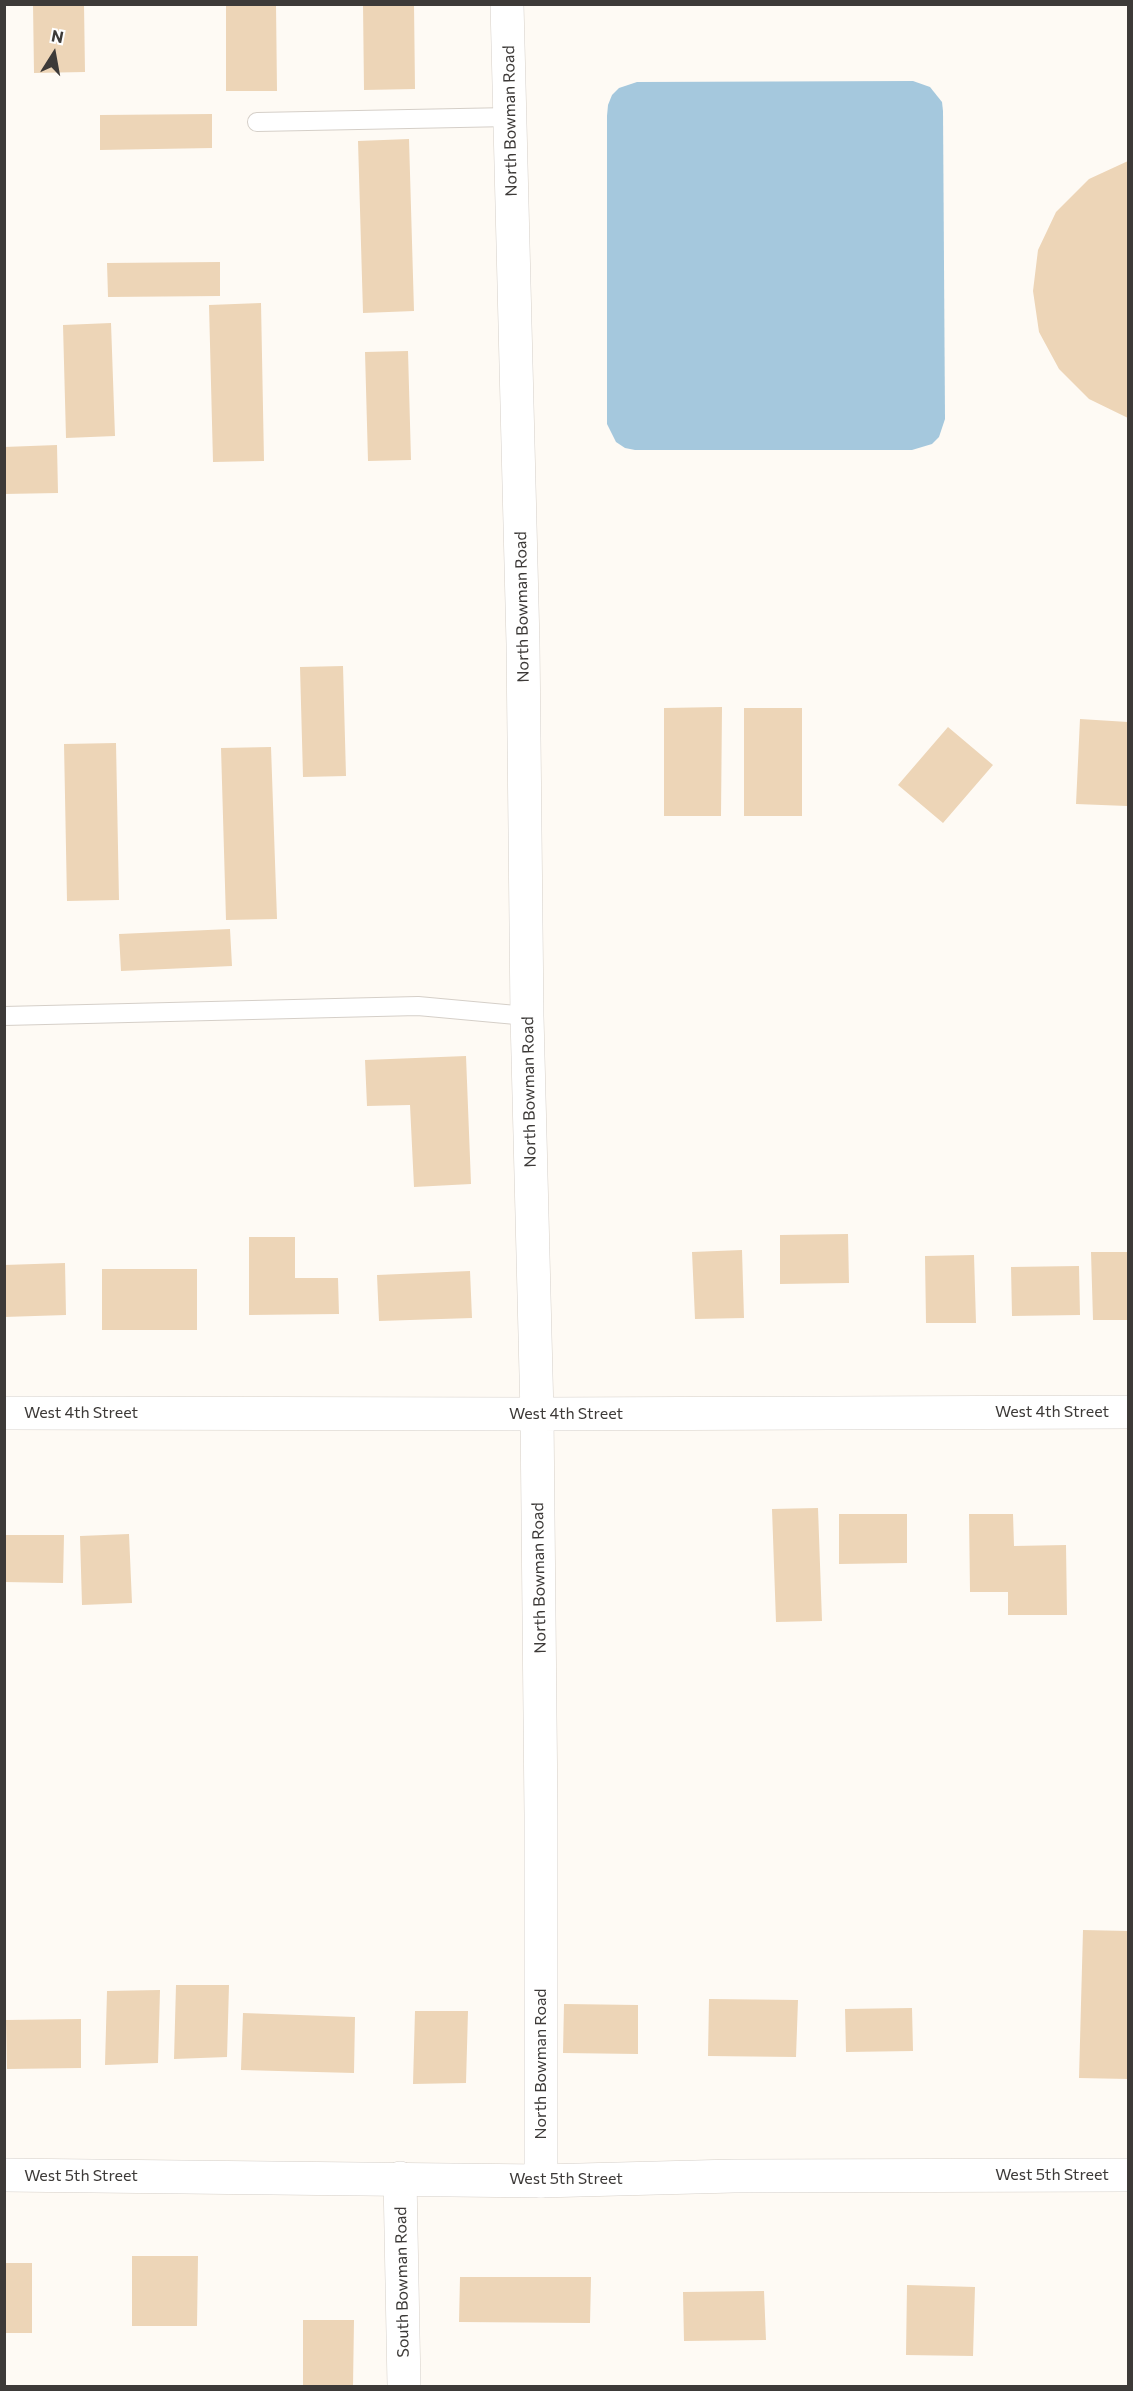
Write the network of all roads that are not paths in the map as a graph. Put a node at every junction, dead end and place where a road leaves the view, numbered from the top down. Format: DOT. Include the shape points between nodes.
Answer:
graph roads {
  1 [pos="507,4"];
  2 [pos="510,117"];
  3 [pos="257,122"];
  4 [pos="4,1016"];
  5 [pos="526,1016"];
  6 [pos="1128,1412"];
  7 [pos="4,1413"];
  8 [pos="537,1414"];
  9 [pos="4,2175"];
  10 [pos="1128,2175"];
  11 [pos="400,2178"];
  12 [pos="541,2181"];
  13 [pos="404,2386"];
  1 -- 2 [label="street, North Bowman Road"];
  2 -- 3 [label="lane"];
  2 -- 5 [label="street, North Bowman Road" via="523,644"];
  4 -- 5 [label="lane" via="418,1006"];
  5 -- 8 [label="street, North Bowman Road"];
  6 -- 8 [label="street, West 4th Street"];
  7 -- 8 [label="street, West 4th Street"];
  8 -- 12 [label="street, North Bowman Road"];
  9 -- 11 [label="street, West 5th Street"];
  10 -- 12 [label="street, West 5th Street" via="734,2176"];
  11 -- 12 [label="street, West 5th Street"];
  11 -- 13 [label="street, South Bowman Road"];
}
